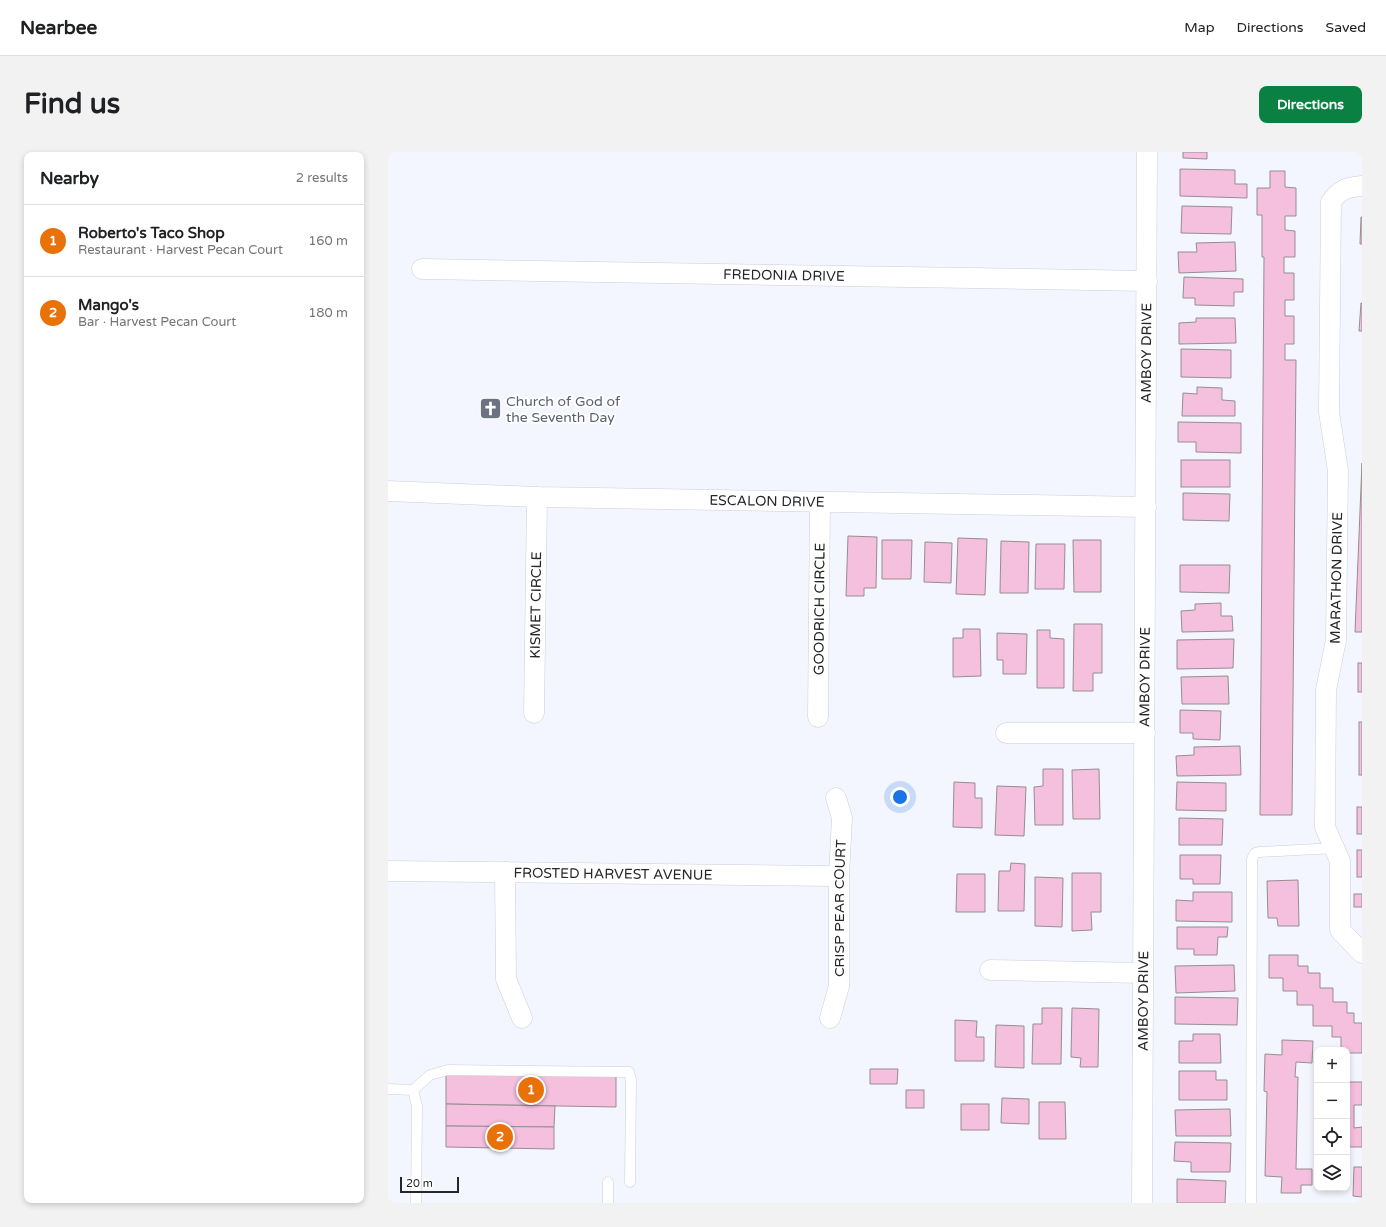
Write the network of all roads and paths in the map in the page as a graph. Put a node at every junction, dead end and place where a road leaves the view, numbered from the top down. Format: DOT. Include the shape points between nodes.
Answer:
graph roads {
  1 [pos="1147,152"];
  2 [pos="1362,186"];
  3 [pos="422,269"];
  4 [pos="1147,281"];
  5 [pos="388,491"];
  6 [pos="537,497"];
  7 [pos="820,502"];
  8 [pos="1146,507"];
  9 [pos="534,714"];
  10 [pos="818,717"];
  11 [pos="1006,733"];
  12 [pos="1144,733"];
  13 [pos="836,798"];
  14 [pos="1335,848"];
  15 [pos="388,871"];
  16 [pos="505,872"];
  17 [pos="839,876"];
  18 [pos="1362,953"];
  19 [pos="990,970"];
  20 [pos="1143,973"];
  21 [pos="522,1018"];
  22 [pos="830,1018"];
  23 [pos="388,1089"];
  24 [pos="413,1090"];
  25 [pos="608,1182"];
  26 [pos="630,1182"];
  27 [pos="416,1203"];
  28 [pos="608,1203"];
  29 [pos="1142,1203"];
  30 [pos="1251,1203"];
  1 -- 4 [label="street, AMBOY DRIVE"];
  2 -- 14 [label="street, MARATHON DRIVE" via="1338,192 1331,202 1329,404 1338,470 1336,640 1326,690 1325,827"];
  3 -- 4 [label="street, FREDONIA DRIVE"];
  4 -- 8 [label="street, AMBOY DRIVE"];
  5 -- 6 [label="street, ESCALON DRIVE"];
  6 -- 7 [label="street, ESCALON DRIVE"];
  6 -- 9 [label="street, KISMET CIRCLE"];
  7 -- 8 [label="street, ESCALON DRIVE"];
  7 -- 10 [label="street, GOODRICH CIRCLE"];
  8 -- 12 [label="street, AMBOY DRIVE"];
  11 -- 12 [label="street"];
  12 -- 20 [label="street, AMBOY DRIVE"];
  13 -- 17 [label="street, CRISP PEAR COURT" via="842,818"];
  14 -- 18 [label="street, MARATHON DRIVE" via="1340,861 1340,930"];
  14 -- 30 [label="lane" via="1259,852 1252,859"];
  15 -- 16 [label="street, FROSTED HARVEST AVENUE"];
  16 -- 17 [label="street, FROSTED HARVEST AVENUE"];
  16 -- 21 [label="street" via="506,979"];
  17 -- 22 [label="street, CRISP PEAR COURT" via="839,986"];
  19 -- 20 [label="street"];
  20 -- 29 [label="street, AMBOY DRIVE"];
  23 -- 24 [label="lane"];
  24 -- 26 [label="lane" via="430,1075 448,1070 629,1072"];
  24 -- 27 [label="lane" via="417,1106"];
  25 -- 28 [label="lane"];
}
